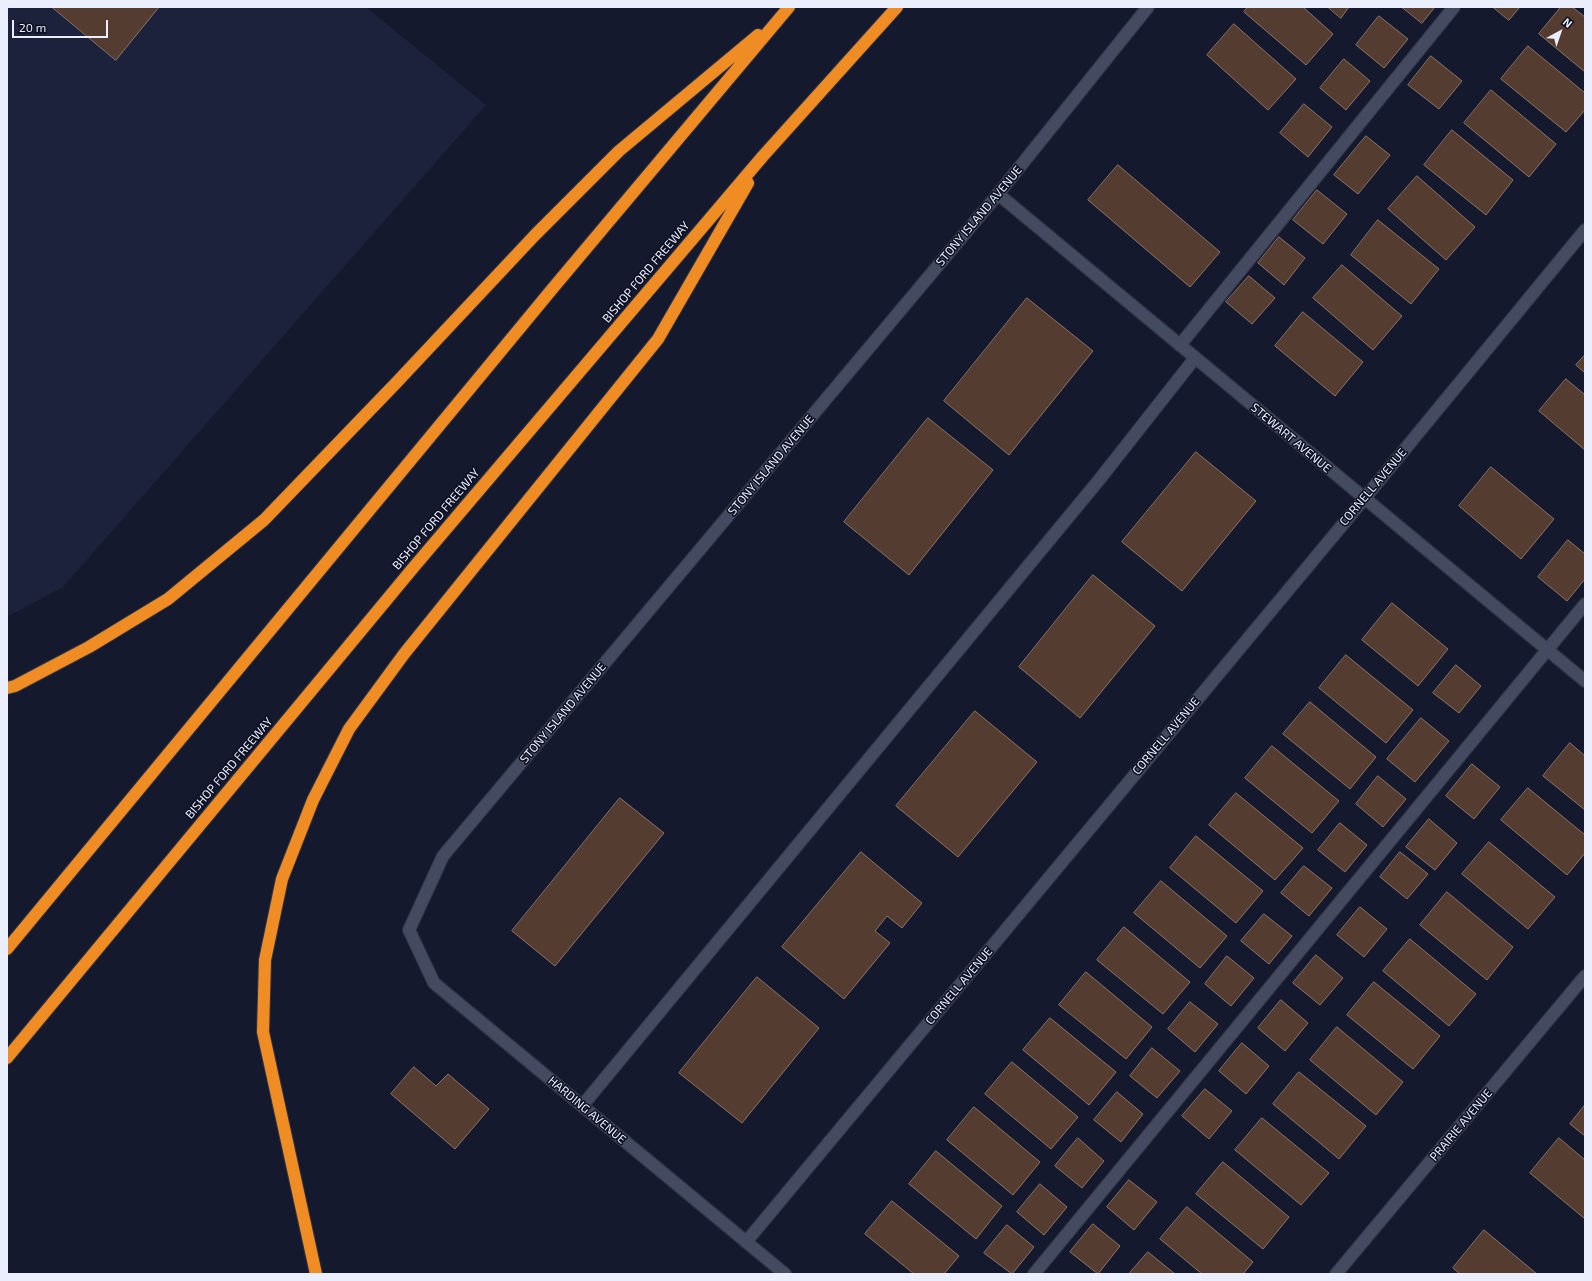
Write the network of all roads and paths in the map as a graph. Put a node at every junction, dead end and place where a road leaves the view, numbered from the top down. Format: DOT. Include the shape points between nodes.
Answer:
graph roads {
  1 [pos="897,7"];
  2 [pos="1148,7"];
  3 [pos="1454,7"];
  4 [pos="786,10"];
  5 [pos="763,156"];
  6 [pos="998,194"];
  7 [pos="1585,230"];
  8 [pos="1180,345"];
  9 [pos="1195,358"];
  10 [pos="1364,498"];
  11 [pos="1585,604"];
  12 [pos="1547,650"];
  13 [pos="1585,681"];
  14 [pos="7,688"];
  15 [pos="410,930"];
  16 [pos="7,949"];
  17 [pos="1585,976"];
  18 [pos="7,1058"];
  19 [pos="582,1106"];
  20 [pos="746,1242"];
  21 [pos="316,1274"];
  22 [pos="785,1274"];
  23 [pos="1034,1274"];
  24 [pos="1336,1274"];
  1 -- 5 [label="highway, BISHOP FORD FREEWAY"];
  2 -- 6 [label="street, STONY ISLAND AVENUE"];
  3 -- 8 [label="street"];
  4 -- 14 [label="highway" via="619,151 535,235 402,378 264,520 168,599 89,647"];
  4 -- 16 [label="highway"];
  5 -- 18 [label="highway, BISHOP FORD FREEWAY" via="413,568"];
  5 -- 21 [label="highway" via="658,339 404,654 348,729 313,800 282,879 265,960 263,1032"];
  6 -- 8 [label="street, STEWART AVENUE"];
  6 -- 15 [label="street, STONY ISLAND AVENUE" via="443,856"];
  7 -- 10 [label="street, CORNELL AVENUE"];
  8 -- 9 [label="street, STEWART AVENUE"];
  9 -- 10 [label="street, STEWART AVENUE"];
  9 -- 19 [label="street" via="1094,486"];
  10 -- 12 [label="street, STEWART AVENUE"];
  10 -- 20 [label="street, CORNELL AVENUE"];
  11 -- 12 [label="street"];
  12 -- 13 [label="street, STEWART AVENUE"];
  12 -- 23 [label="street"];
  15 -- 19 [label="street, HARDING AVENUE" via="434,983"];
  17 -- 24 [label="street, PRAIRIE AVENUE"];
  19 -- 20 [label="street, HARDING AVENUE"];
  20 -- 22 [label="street, HARDING AVENUE"];
}
